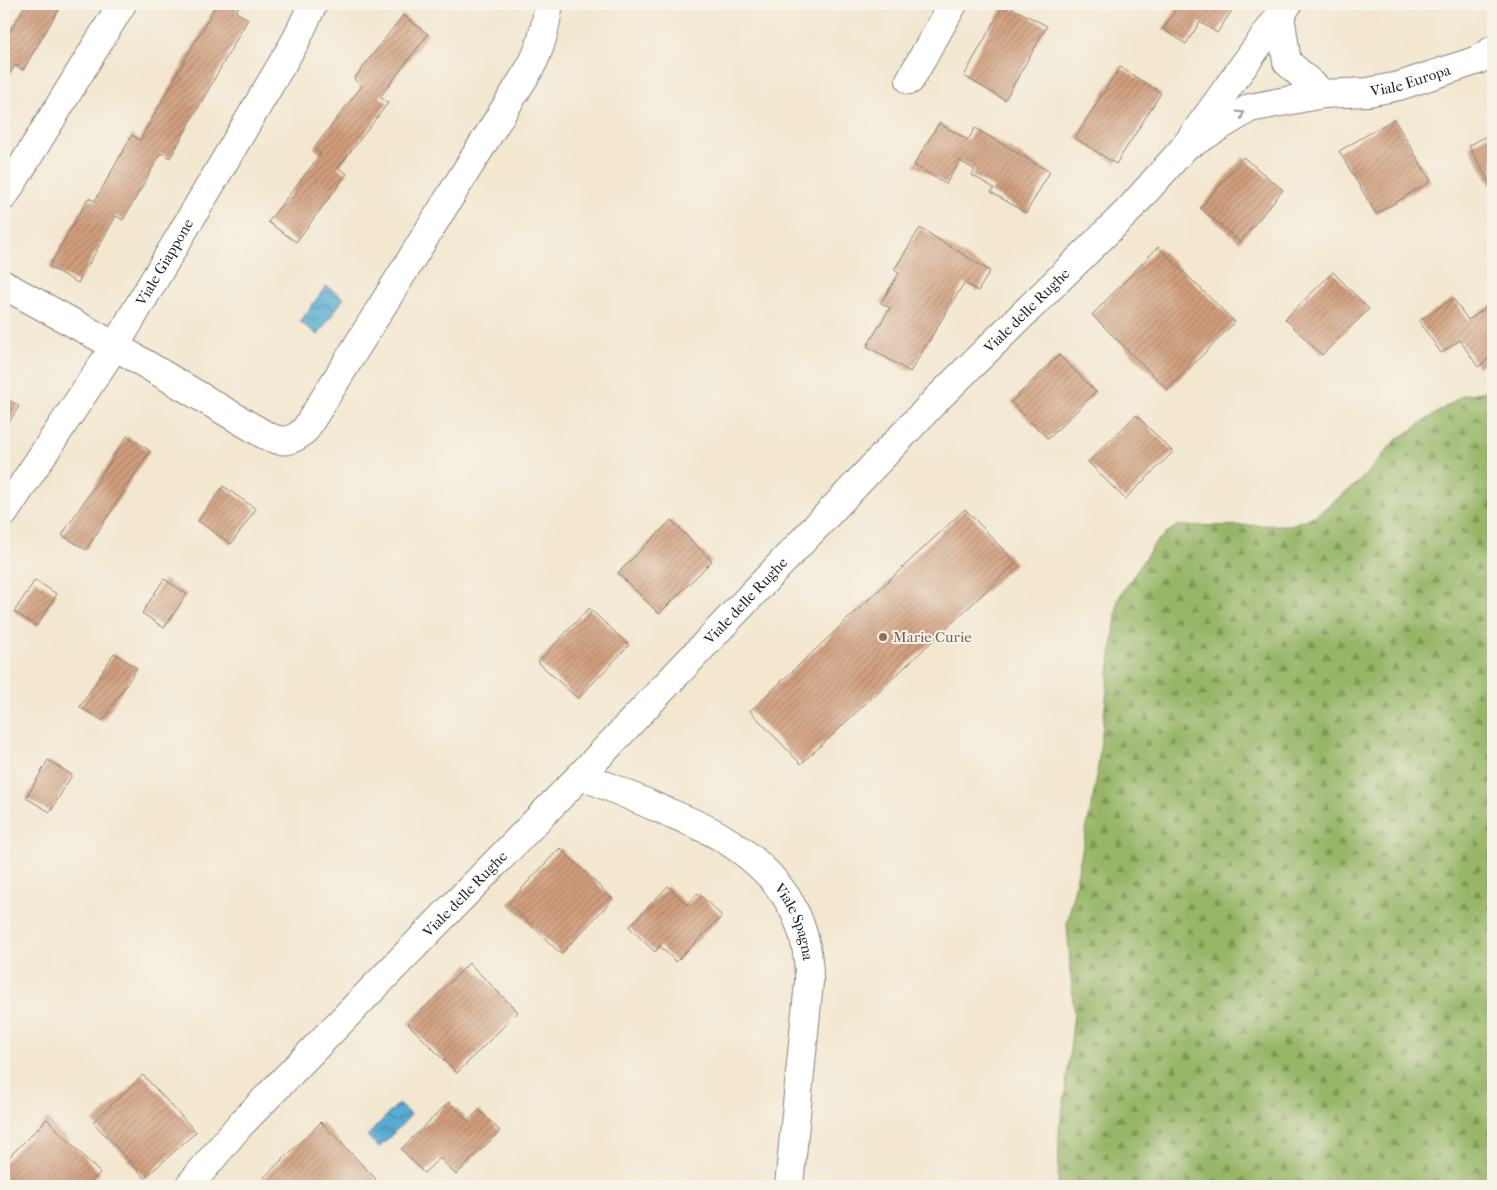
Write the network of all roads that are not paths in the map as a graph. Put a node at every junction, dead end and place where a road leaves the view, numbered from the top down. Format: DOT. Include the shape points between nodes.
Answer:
graph roads {
  1 [pos="122,4"];
  2 [pos="313,4"];
  3 [pos="550,4"];
  4 [pos="953,4"];
  5 [pos="1284,10"];
  6 [pos="1493,50"];
  7 [pos="910,80"];
  8 [pos="1323,94"];
  9 [pos="1184,148"];
  10 [pos="4,196"];
  11 [pos="4,285"];
  12 [pos="115,346"];
  13 [pos="4,513"];
  14 [pos="581,775"];
  15 [pos="189,1186"];
  16 [pos="789,1186"];
  1 -- 10 [label="street"];
  2 -- 12 [label="street, Viale Giappone" via="295,42"];
  3 -- 12 [label="street" via="544,36 530,68 299,435 286,440 272,438"];
  4 -- 7 [label="street"];
  5 -- 8 [label="street" via="1286,62"];
  5 -- 9 [label="street, Viale delle Rughe"];
  6 -- 8 [label="street, Viale Europa" via="1478,60 1399,86 1368,92"];
  9 -- 8 [label="street, Viale Europa, one-way" via="1250,108"];
  9 -- 14 [label="street, Viale delle Rughe" via="1128,211 936,400"];
  11 -- 12 [label="street"];
  12 -- 13 [label="street, Viale Giappone"];
  14 -- 15 [label="street, Viale delle Rughe" via="239,1126"];
  14 -- 16 [label="street, Viale Spagna" via="720,836 742,851 779,885 800,921 809,969"];
}
